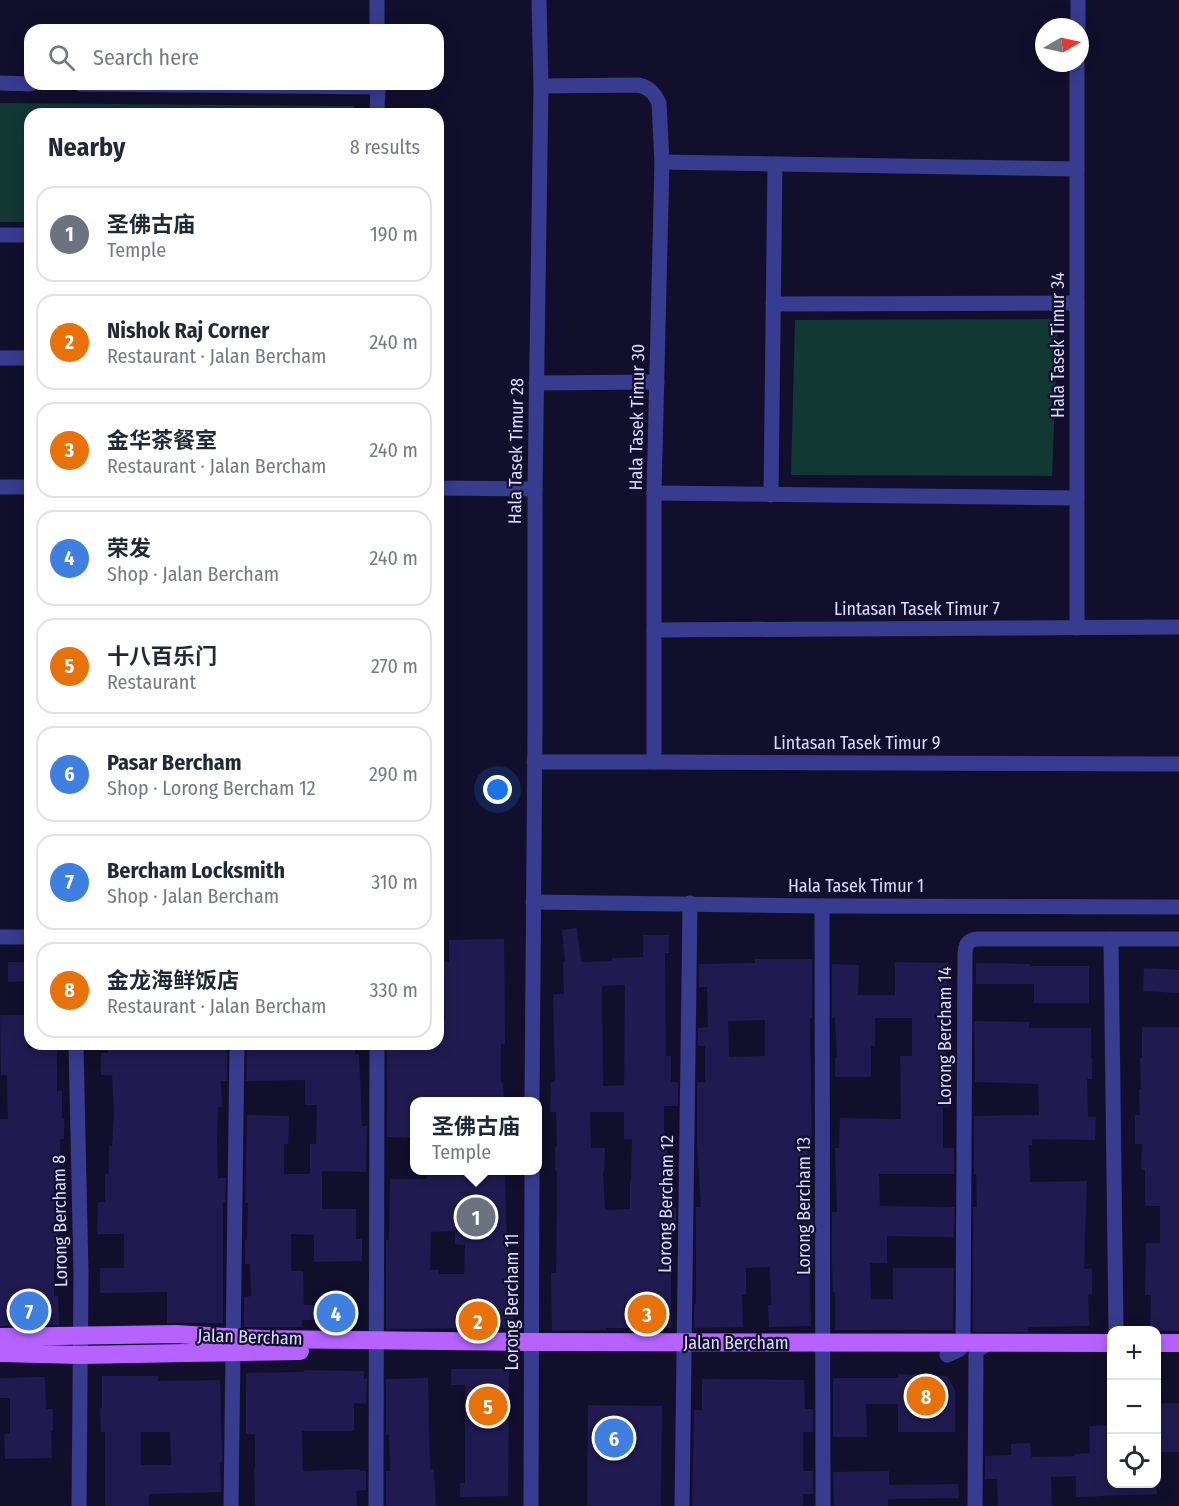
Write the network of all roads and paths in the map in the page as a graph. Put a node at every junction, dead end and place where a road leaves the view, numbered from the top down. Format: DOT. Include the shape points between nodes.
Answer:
graph roads {
  1 [pos="377,0"];
  2 [pos="539,0"];
  3 [pos="1078,0"];
  4 [pos="1077,18"];
  5 [pos="377,24"];
  6 [pos="1077,72"];
  7 [pos="0,83"];
  8 [pos="24,84"];
  9 [pos="541,86"];
  10 [pos="378,90"];
  11 [pos="377,108"];
  12 [pos="662,162"];
  13 [pos="775,164"];
  14 [pos="1077,168"];
  15 [pos="0,235"];
  16 [pos="24,235"];
  17 [pos="1077,303"];
  18 [pos="773,304"];
  19 [pos="0,358"];
  20 [pos="24,358"];
  21 [pos="657,382"];
  22 [pos="536,383"];
  23 [pos="0,487"];
  24 [pos="24,487"];
  25 [pos="444,488"];
  26 [pos="535,489"];
  27 [pos="654,494"];
  28 [pos="771,495"];
  29 [pos="1077,498"];
  30 [pos="1179,627"];
  31 [pos="1077,628"];
  32 [pos="654,630"];
  33 [pos="534,762"];
  34 [pos="654,762"];
  35 [pos="1179,764"];
  36 [pos="533,902"];
  37 [pos="690,903"];
  38 [pos="822,906"];
  39 [pos="1179,907"];
  40 [pos="0,937"];
  41 [pos="24,937"];
  42 [pos="1111,939"];
  43 [pos="1179,939"];
  44 [pos="76,1050"];
  45 [pos="237,1050"];
  46 [pos="377,1050"];
  47 [pos="532,1097"];
  48 [pos="532,1175"];
  49 [pos="1116,1326"];
  50 [pos="80,1335"];
  51 [pos="0,1337"];
  52 [pos="1107,1343"];
  53 [pos="1161,1343"];
  54 [pos="1179,1343"];
  55 [pos="234,1345"];
  56 [pos="377,1345"];
  57 [pos="976,1347"];
  58 [pos="531,1348"];
  59 [pos="683,1348"];
  60 [pos="823,1348"];
  61 [pos="0,1353"];
  62 [pos="80,1354"];
  63 [pos="1107,1354"];
  64 [pos="1161,1354"];
  65 [pos="1179,1354"];
  66 [pos="79,1506"];
  67 [pos="231,1506"];
  68 [pos="376,1506"];
  69 [pos="531,1506"];
  70 [pos="682,1506"];
  71 [pos="823,1506"];
  72 [pos="975,1506"];
  1 -- 5 [label="street"];
  2 -- 9 [label="street, Hala Tasek Timur 28"];
  3 -- 4 [label="street"];
  6 -- 14 [label="street, Hala Tasek Timur 34"];
  7 -- 8 [label="street"];
  9 -- 12 [label="street, Hala Tasek Timur 30" via="648,88 659,103"];
  9 -- 22 [label="street, Hala Tasek Timur 28"];
  10 -- 11 [label="street"];
  12 -- 13 [label="street"];
  12 -- 21 [label="street, Hala Tasek Timur 30"];
  13 -- 14 [label="street"];
  13 -- 18 [label="street"];
  14 -- 17 [label="street, Hala Tasek Timur 34"];
  15 -- 16 [label="street"];
  17 -- 18 [label="street"];
  17 -- 29 [label="street, Hala Tasek Timur 34"];
  18 -- 28 [label="street"];
  19 -- 20 [label="street"];
  21 -- 22 [label="street"];
  21 -- 27 [label="street, Hala Tasek Timur 30"];
  22 -- 26 [label="street, Hala Tasek Timur 28"];
  23 -- 24 [label="street"];
  25 -- 26 [label="street"];
  26 -- 33 [label="street, Hala Tasek Timur 28"];
  27 -- 28 [label="street"];
  27 -- 32 [label="street, Hala Tasek Timur 30"];
  28 -- 29 [label="street"];
  29 -- 31 [label="street, Hala Tasek Timur 34"];
  30 -- 31 [label="street, Lintasan Tasek Timur 7"];
  31 -- 32 [label="street, Lintasan Tasek Timur 7"];
  32 -- 34 [label="street, Hala Tasek Timur 30"];
  33 -- 34 [label="street, Lintasan Tasek Timur 9"];
  33 -- 36 [label="street, Hala Tasek Timur 28"];
  34 -- 35 [label="street, Lintasan Tasek Timur 9"];
  36 -- 37 [label="street, Hala Tasek Timur 1"];
  36 -- 47 [label="street"];
  37 -- 38 [label="street, Hala Tasek Timur 1"];
  37 -- 59 [label="street, Lorong Bercham 12"];
  38 -- 39 [label="street, Hala Tasek Timur 1"];
  38 -- 60 [label="street, Lorong Bercham 13"];
  40 -- 41 [label="street"];
  42 -- 43 [label="street, Lorong Bercham 14"];
  42 -- 49 [label="street"];
  42 -- 57 [label="street, Lorong Bercham 14" via="972,939 965,947"];
  44 -- 50 [label="street, Lorong Bercham 8"];
  45 -- 55 [label="street"];
  46 -- 56 [label="street"];
  48 -- 58 [label="street, Lorong Bercham 11"];
  50 -- 51 [label="main road, Jalan Bercham"];
  50 -- 55 [label="main road, Jalan Bercham" via="174,1334"];
  50 -- 62 [label="street, Lorong Bercham 8"];
  52 -- 57 [label="main road, Jalan Bercham"];
  53 -- 54 [label="main road"];
  55 -- 56 [label="main road, Jalan Bercham"];
  55 -- 62 [label="main road, Jalan Bercham"];
  55 -- 67 [label="street"];
  56 -- 58 [label="main road, Jalan Bercham"];
  56 -- 68 [label="street"];
  57 -- 60 [label="main road, Jalan Bercham"];
  57 -- 60 [label="main road, Jalan Bercham" via="947,1355"];
  57 -- 63 [label="main road, Jalan Bercham"];
  57 -- 72 [label="street, Lorong Bercham 14"];
  58 -- 59 [label="main road, Jalan Bercham"];
  58 -- 69 [label="street, Lorong Bercham 11"];
  59 -- 60 [label="main road, Jalan Bercham"];
  59 -- 70 [label="street, Lorong Bercham 12"];
  60 -- 71 [label="street, Lorong Bercham 13"];
  61 -- 62 [label="main road, Jalan Bercham"];
  62 -- 66 [label="street, Lorong Bercham 8"];
  64 -- 65 [label="main road"];
}
